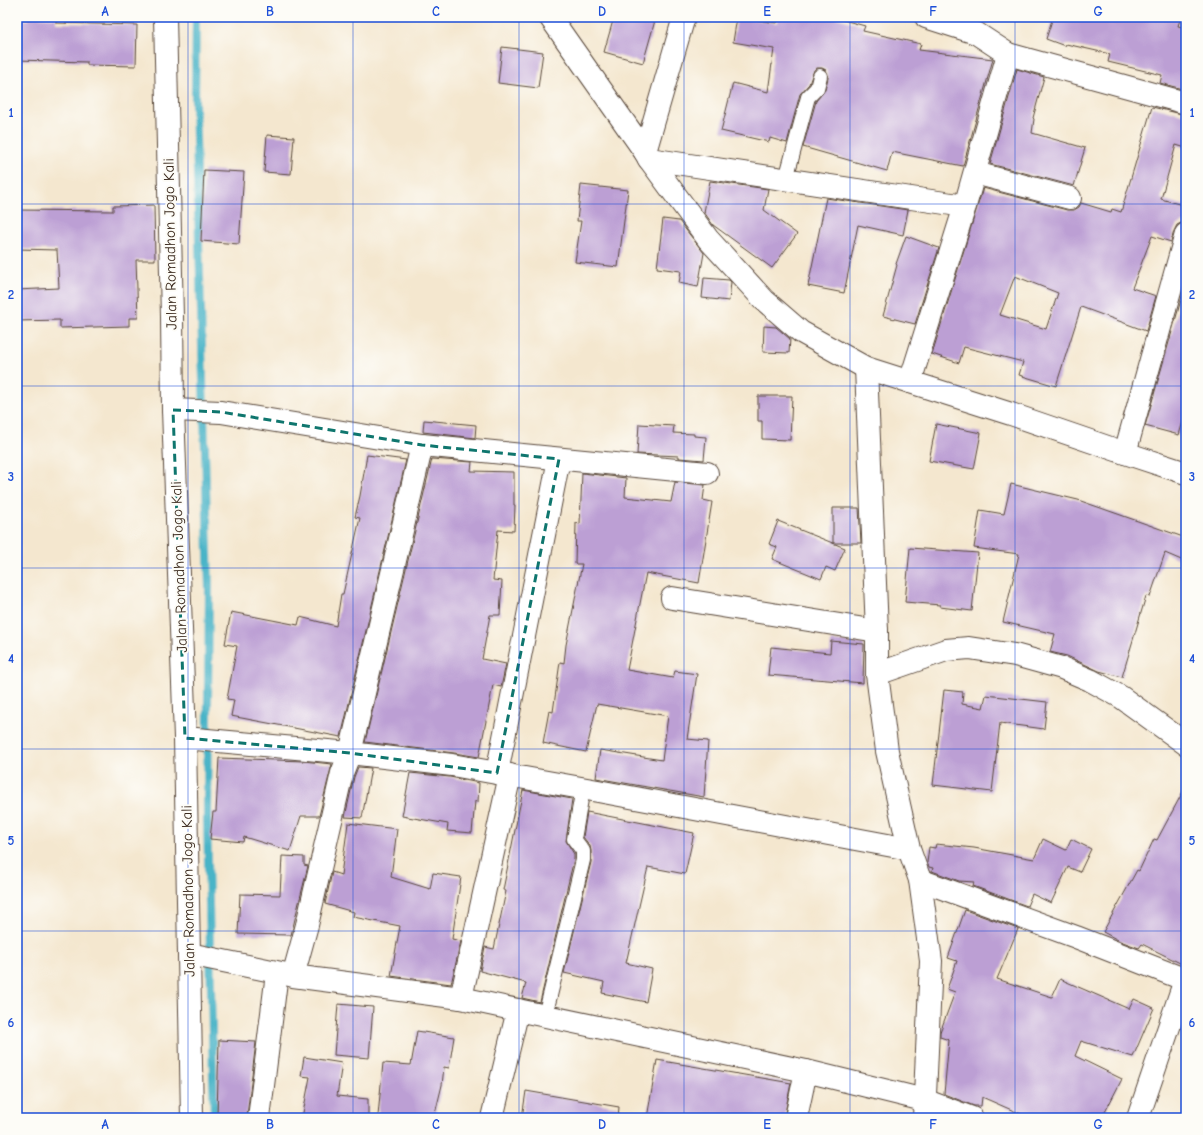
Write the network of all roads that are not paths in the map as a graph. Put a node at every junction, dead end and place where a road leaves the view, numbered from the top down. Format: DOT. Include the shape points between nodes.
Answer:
graph roads {
  1 [pos="165,17"];
  2 [pos="550,17"];
  3 [pos="684,17"];
  4 [pos="926,17"];
  5 [pos="978,25"];
  6 [pos="1008,54"];
  7 [pos="820,76"];
  8 [pos="1186,103"];
  9 [pos="647,156"];
  10 [pos="975,173"];
  11 [pos="786,179"];
  12 [pos="1070,198"];
  13 [pos="966,206"];
  14 [pos="1186,234"];
  15 [pos="866,368"];
  16 [pos="910,382"];
  17 [pos="181,410"];
  18 [pos="422,445"];
  19 [pos="1125,453"];
  20 [pos="559,459"];
  21 [pos="707,473"];
  22 [pos="1186,473"];
  23 [pos="672,598"];
  24 [pos="877,631"];
  25 [pos="877,674"];
  26 [pos="199,739"];
  27 [pos="1186,744"];
  28 [pos="350,753"];
  29 [pos="503,774"];
  30 [pos="584,788"];
  31 [pos="909,849"];
  32 [pos="920,880"];
  33 [pos="203,957"];
  34 [pos="285,974"];
  35 [pos="1186,980"];
  36 [pos="461,998"];
  37 [pos="518,1010"];
  38 [pos="545,1016"];
  39 [pos="806,1071"];
  40 [pos="924,1109"];
  41 [pos="192,1118"];
  42 [pos="259,1118"];
  43 [pos="492,1118"];
  44 [pos="796,1118"];
  45 [pos="972,1118"];
  46 [pos="1138,1118"];
  1 -- 17 [label="street, Jalan Romadhon Jogo Kali"];
  2 -- 9 [label="street"];
  3 -- 9 [label="street"];
  4 -- 5 [label="street"];
  5 -- 6 [label="street"];
  6 -- 8 [label="street"];
  6 -- 10 [label="street"];
  7 -- 11 [label="lane" via="817,88 808,97"];
  9 -- 11 [label="street"];
  9 -- 15 [label="street" via="708,239 764,300 801,332"];
  10 -- 12 [label="street"];
  10 -- 13 [label="street"];
  11 -- 13 [label="street"];
  13 -- 16 [label="street"];
  14 -- 19 [label="street"];
  15 -- 16 [label="street"];
  15 -- 24 [label="street"];
  16 -- 19 [label="street"];
  17 -- 18 [label="street" via="221,412"];
  17 -- 26 [label="street, Jalan Romadhon Jogo Kali"];
  18 -- 20 [label="street"];
  18 -- 28 [label="street"];
  19 -- 22 [label="street"];
  20 -- 21 [label="street"];
  20 -- 29 [label="street"];
  23 -- 24 [label="street"];
  24 -- 25 [label="street"];
  25 -- 27 [label="street" via="946,650 969,648 1015,655 1062,668 1090,680 1121,697"];
  25 -- 31 [label="street" via="887,751"];
  26 -- 28 [label="street"];
  26 -- 33 [label="street, Jalan Romadhon Jogo Kali"];
  28 -- 29 [label="street"];
  28 -- 34 [label="street" via="342,773 307,925"];
  29 -- 30 [label="street"];
  29 -- 36 [label="street"];
  30 -- 31 [label="street"];
  30 -- 38 [label="lane" via="574,839 583,851 583,860"];
  31 -- 32 [label="street"];
  32 -- 35 [label="street"];
  32 -- 40 [label="street" via="931,962"];
  33 -- 34 [label="street"];
  33 -- 41 [label="street, Jalan Romadhon Jogo Kali"];
  34 -- 36 [label="street"];
  34 -- 42 [label="street"];
  35 -- 46 [label="street"];
  36 -- 37 [label="street"];
  37 -- 38 [label="street"];
  37 -- 43 [label="street"];
  38 -- 39 [label="street"];
  39 -- 40 [label="street"];
  39 -- 44 [label="street"];
  40 -- 45 [label="street"];
}
